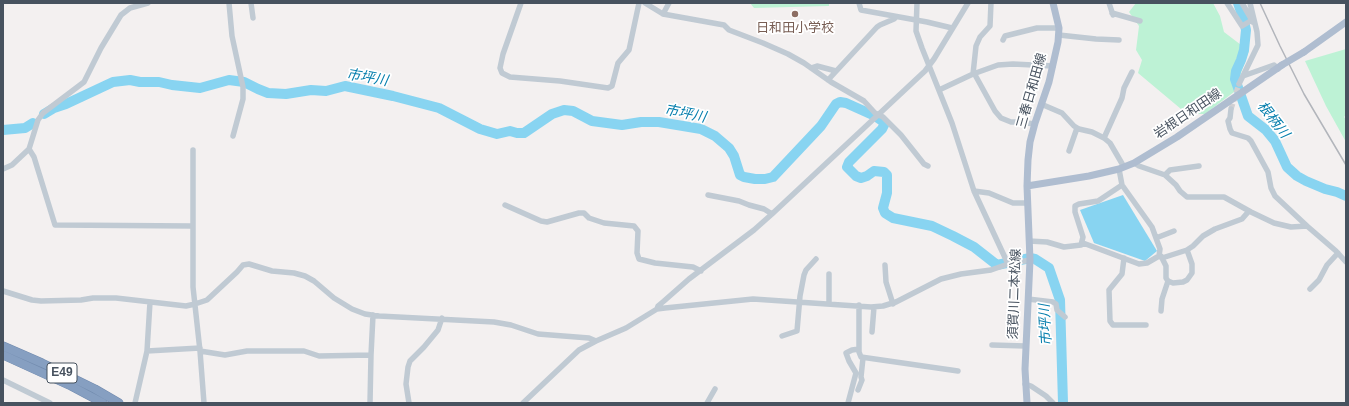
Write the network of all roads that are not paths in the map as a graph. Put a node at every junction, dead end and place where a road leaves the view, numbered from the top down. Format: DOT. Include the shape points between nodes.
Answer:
graph roads {
  1 [pos="148,3"];
  2 [pos="229,3"];
  3 [pos="251,3"];
  4 [pos="521,3"];
  5 [pos="639,3"];
  6 [pos="645,3"];
  7 [pos="669,3"];
  8 [pos="859,3"];
  9 [pos="917,3"];
  10 [pos="968,3"];
  11 [pos="991,3"];
  12 [pos="1053,3"];
  13 [pos="1109,3"];
  14 [pos="1227,3"];
  15 [pos="1242,3"];
  16 [pos="1250,3"];
  17 [pos="663,14"];
  18 [pos="896,17"];
  19 [pos="253,18"];
  20 [pos="916,20"];
  21 [pos="1140,21"];
  22 [pos="1346,22"];
  23 [pos="1252,23"];
  24 [pos="952,28"];
  25 [pos="1059,32"];
  26 [pos="1003,40"];
  27 [pos="1119,40"];
  28 [pos="928,66"];
  29 [pos="1053,66"];
  30 [pos="1280,67"];
  31 [pos="811,68"];
  32 [pos="836,70"];
  33 [pos="1132,72"];
  34 [pos="974,74"];
  35 [pos="1243,76"];
  36 [pos="828,80"];
  37 [pos="1239,84"];
  38 [pos="939,90"];
  39 [pos="1041,104"];
  40 [pos="1231,109"];
  41 [pos="879,114"];
  42 [pos="1035,124"];
  43 [pos="1077,128"];
  44 [pos="233,136"];
  45 [pos="1104,138"];
  46 [pos="29,149"];
  47 [pos="193,150"];
  48 [pos="1069,151"];
  49 [pos="1134,163"];
  50 [pos="928,166"];
  51 [pos="1200,166"];
  52 [pos="1121,168"];
  53 [pos="3,169"];
  54 [pos="1165,175"];
  55 [pos="1122,185"];
  56 [pos="1027,186"];
  57 [pos="974,191"];
  58 [pos="708,195"];
  59 [pos="1028,203"];
  60 [pos="505,205"];
  61 [pos="1249,211"];
  62 [pos="772,214"];
  63 [pos="192,226"];
  64 [pos="1307,226"];
  65 [pos="1174,231"];
  66 [pos="1156,238"];
  67 [pos="1029,241"];
  68 [pos="1083,243"];
  69 [pos="1187,250"];
  70 [pos="1338,253"];
  71 [pos="1161,256"];
  72 [pos="1124,258"];
  73 [pos="816,259"];
  74 [pos="1030,260"];
  75 [pos="1346,262"];
  76 [pos="1008,264"];
  77 [pos="885,265"];
  78 [pos="701,271"];
  79 [pos="829,274"];
  80 [pos="1168,281"];
  81 [pos="1310,289"];
  82 [pos="3,291"];
  83 [pos="1028,299"];
  84 [pos="800,301"];
  85 [pos="150,302"];
  86 [pos="829,303"];
  87 [pos="195,304"];
  88 [pos="893,304"];
  89 [pos="858,305"];
  90 [pos="874,306"];
  91 [pos="657,309"];
  92 [pos="1161,311"];
  93 [pos="373,315"];
  94 [pos="1065,317"];
  95 [pos="442,318"];
  96 [pos="1146,325"];
  97 [pos="872,332"];
  98 [pos="782,336"];
  99 [pos="596,341"];
  100 [pos="992,345"];
  101 [pos="3,346"];
  102 [pos="1025,346"];
  103 [pos="200,349"];
  104 [pos="859,350"];
  105 [pos="147,351"];
  106 [pos="3,355"];
  107 [pos="371,355"];
  108 [pos="863,358"];
  109 [pos="958,371"];
  110 [pos="3,380"];
  111 [pos="1025,384"];
  112 [pos="715,389"];
  113 [pos="858,390"];
  114 [pos="50,403"];
  115 [pos="103,403"];
  116 [pos="119,403"];
  117 [pos="135,403"];
  118 [pos="204,403"];
  119 [pos="370,403"];
  120 [pos="409,403"];
  121 [pos="523,403"];
  122 [pos="707,403"];
  123 [pos="848,403"];
  124 [pos="1027,403"];
  125 [pos="1053,403"];
  1 -- 46 [label="street" via="130,8 121,15 84,82 40,117"];
  2 -- 44 [label="street" via="232,36 243,88 243,99"];
  3 -- 19 [label="street"];
  4 -- 5 [label="street" via="503,54 500,68 502,73 510,77 608,88 612,86 618,63 629,50"];
  6 -- 17 [label="street"];
  7 -- 17 [label="street"];
  8 -- 18 [label="street" via="861,10"];
  9 -- 20 [label="street"];
  10 -- 24 [label="street"];
  11 -- 34 [label="street" via="990,26 976,46"];
  12 -- 25 [label="main road, 三春日和田線"];
  13 -- 21 [label="street" via="1113,14"];
  14 -- 23 [label="street" via="1242,26"];
  15 -- 23 [label="street"];
  16 -- 23 [label="street"];
  17 -- 31 [label="street" via="724,25 729,30 788,54"];
  18 -- 20 [label="street"];
  18 -- 32 [label="street" via="878,26"];
  20 -- 24 [label="street"];
  20 -- 28 [label="street" via="916,31"];
  22 -- 30 [label="main road, 岩根日和田線, bridge"];
  23 -- 35 [label="street" via="1258,45"];
  24 -- 28 [label="street"];
  25 -- 26 [label="street" via="1037,28 1005,36"];
  25 -- 27 [label="street"];
  25 -- 29 [label="main road, 三春日和田線"];
  28 -- 38 [label="street"];
  28 -- 41 [label="street"];
  29 -- 34 [label="street" via="1005,64"];
  29 -- 39 [label="main road, 三春日和田線"];
  30 -- 35 [label="street" via="1274,65"];
  30 -- 49 [label="main road, 岩根日和田線" via="1178,137"];
  31 -- 32 [label="street" via="817,66"];
  31 -- 36 [label="street"];
  32 -- 36 [label="street"];
  33 -- 45 [label="street"];
  34 -- 38 [label="street"];
  34 -- 42 [label="street" via="1001,118 1011,122"];
  35 -- 37 [label="street"];
  36 -- 41 [label="street" via="864,101 874,113"];
  38 -- 57 [label="street"];
  39 -- 42 [label="main road, 三春日和田線"];
  39 -- 43 [label="street" via="1062,113"];
  40 -- 64 [label="street" via="1228,123 1231,131 1251,141 1268,172 1272,192"];
  41 -- 50 [label="street"];
  41 -- 62 [label="street"];
  42 -- 56 [label="main road, 三春日和田線" via="1030,142"];
  43 -- 45 [label="street"];
  43 -- 48 [label="street"];
  45 -- 52 [label="street" via="1110,143"];
  46 -- 53 [label="street" via="12,165"];
  46 -- 63 [label="street" via="34,157 55,225"];
  47 -- 63 [label="street"];
  49 -- 52 [label="main road, 岩根日和田線"];
  49 -- 54 [label="street"];
  51 -- 54 [label="street" via="1170,170"];
  52 -- 55 [label="street"];
  52 -- 56 [label="main road, 岩根日和田線"];
  54 -- 61 [label="street" via="1188,197 1224,197"];
  55 -- 66 [label="street" via="1150,224"];
  55 -- 68 [label="street" via="1098,201 1076,206 1075,212"];
  56 -- 59 [label="main road, 須賀川二本松線"];
  57 -- 59 [label="street" via="989,193 1013,203"];
  57 -- 76 [label="street"];
  58 -- 62 [label="street" via="739,201"];
  59 -- 67 [label="main road, 須賀川二本松線"];
  60 -- 78 [label="street" via="547,222 584,213 589,218 604,223 634,226 638,231 639,259"];
  61 -- 64 [label="street" via="1284,226"];
  61 -- 69 [label="street" via="1242,219 1203,236"];
  62 -- 78 [label="street"];
  63 -- 87 [label="street"];
  64 -- 70 [label="street"];
  65 -- 66 [label="street"];
  66 -- 71 [label="street"];
  67 -- 68 [label="street" via="1047,242 1064,247"];
  67 -- 74 [label="main road, 須賀川二本松線"];
  68 -- 72 [label="street"];
  69 -- 71 [label="street"];
  69 -- 80 [label="street" via="1192,264 1190,277 1183,282"];
  70 -- 75 [label="street"];
  70 -- 81 [label="street"];
  71 -- 72 [label="street" via="1139,264"];
  71 -- 80 [label="street" via="1166,266"];
  72 -- 96 [label="street" via="1122,274 1109,290 1110,321 1113,325"];
  73 -- 84 [label="street" via="805,272"];
  74 -- 76 [label="street"];
  74 -- 83 [label="main road, 須賀川二本松線"];
  76 -- 88 [label="street" via="991,270 941,279"];
  77 -- 88 [label="street" via="886,282"];
  78 -- 91 [label="street"];
  79 -- 86 [label="street"];
  80 -- 92 [label="street"];
  82 -- 85 [label="street" via="41,301 102,298"];
  83 -- 94 [label="street" via="1053,302"];
  83 -- 102 [label="main road, 須賀川二本松線"];
  84 -- 86 [label="street"];
  84 -- 91 [label="street" via="749,299"];
  84 -- 98 [label="street" via="797,332"];
  85 -- 87 [label="street" via="186,306"];
  85 -- 105 [label="street"];
  86 -- 89 [label="street"];
  87 -- 93 [label="street" via="207,300 243,265 250,264 272,271 305,276 334,298 365,314"];
  87 -- 103 [label="street"];
  88 -- 90 [label="street"];
  89 -- 90 [label="street"];
  89 -- 104 [label="street"];
  90 -- 97 [label="street"];
  91 -- 99 [label="street" via="626,328"];
  93 -- 95 [label="street"];
  93 -- 107 [label="street"];
  95 -- 99 [label="street" via="494,322 538,334 589,338"];
  95 -- 120 [label="street" via="438,330 410,361 406,375"];
  99 -- 121 [label="street" via="579,350"];
  100 -- 102 [label="street"];
  101 -- 116 [label="highway, E49"];
  102 -- 111 [label="main road, 須賀川二本松線"];
  103 -- 105 [label="street"];
  103 -- 107 [label="street" via="226,355 247,351 304,351 319,356"];
  103 -- 118 [label="street"];
  104 -- 108 [label="street" via="859,355"];
  104 -- 123 [label="street" via="846,353 856,374"];
  105 -- 117 [label="street"];
  106 -- 115 [label="highway, E49"];
  107 -- 119 [label="street"];
  108 -- 109 [label="street"];
  108 -- 113 [label="street" via="862,380"];
  110 -- 114 [label="street"];
  111 -- 124 [label="main road, 須賀川二本松線"];
  111 -- 125 [label="street"];
  112 -- 122 [label="street"];
}
